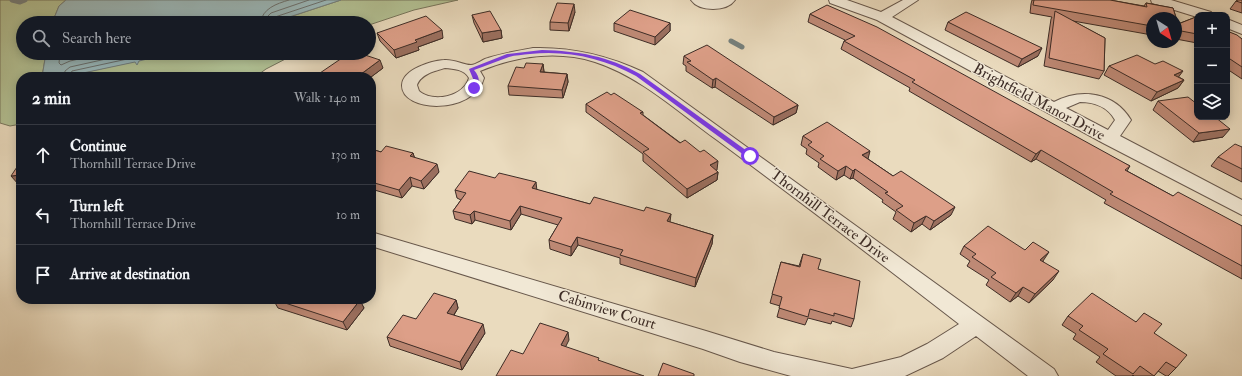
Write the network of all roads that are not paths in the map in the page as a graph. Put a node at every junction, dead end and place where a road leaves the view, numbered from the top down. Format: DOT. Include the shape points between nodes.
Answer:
graph roads {
  1 [pos="697,0"];
  2 [pos="729,0"];
  3 [pos="835,0"];
  4 [pos="912,0"];
  5 [pos="1157,0"];
  6 [pos="1196,12"];
  7 [pos="882,17"];
  8 [pos="1230,24"];
  9 [pos="1242,30"];
  10 [pos="471,70"];
  11 [pos="1053,109"];
  12 [pos="1109,139"];
  13 [pos="1242,208"];
  14 [pos="376,241"];
  15 [pos="976,325"];
  16 [pos="844,376"];
  17 [pos="860,376"];
  18 [pos="1046,376"];
  1 -- 2 [label="street" via="712,5"];
  3 -- 7 [label="street, Brightfield Manor Drive"];
  4 -- 7 [label="street"];
  5 -- 6 [label="street"];
  7 -- 11 [label="street, Brightfield Manor Drive"];
  8 -- 9 [label="street"];
  10 -- 15 [label="street, Thornhill Terrace Drive" via="509,55 542,51 601,58 620,65 638,75 739,148"];
  11 -- 12 [label="street, Brightfield Manor Drive"];
  11 -- 12 [label="street" via="1079,98 1107,104 1115,109 1123,120"];
  12 -- 13 [label="street, Brightfield Manor Drive"];
  14 -- 16 [label="street, Cabinview Court" via="740,352 817,372"];
  15 -- 17 [label="street" via="909,366 878,375"];
  15 -- 18 [label="street, Thornhill Terrace Drive"];
}
